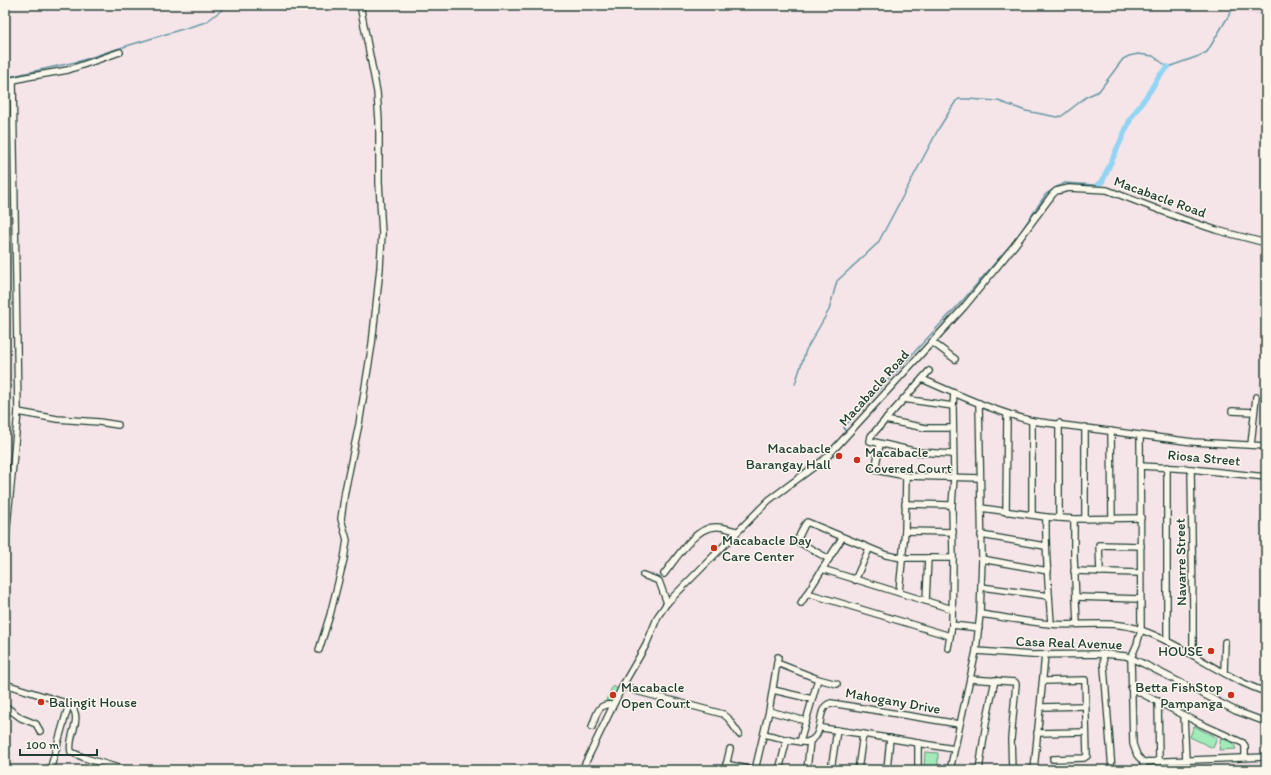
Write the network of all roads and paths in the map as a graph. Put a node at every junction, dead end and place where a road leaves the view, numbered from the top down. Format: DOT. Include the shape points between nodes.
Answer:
graph roads {
  1 [pos="360,5"];
  2 [pos="120,52"];
  3 [pos="12,80"];
  4 [pos="5,82"];
  5 [pos="1266,243"];
  6 [pos="932,342"];
  7 [pos="955,359"];
  8 [pos="929,371"];
  9 [pos="922,379"];
  10 [pos="954,393"];
  11 [pos="1256,397"];
  12 [pos="903,400"];
  13 [pos="979,403"];
  14 [pos="953,406"];
  15 [pos="1232,411"];
  16 [pos="18,412"];
  17 [pos="1254,412"];
  18 [pos="1007,414"];
  19 [pos="885,420"];
  20 [pos="1032,420"];
  21 [pos="1059,423"];
  22 [pos="118,425"];
  23 [pos="1085,427"];
  24 [pos="953,428"];
  25 [pos="1111,431"];
  26 [pos="1140,435"];
  27 [pos="880,444"];
  28 [pos="1251,445"];
  29 [pos="1266,446"];
  30 [pos="953,454"];
  31 [pos="1140,466"];
  32 [pos="1167,467"];
  33 [pos="1191,469"];
  34 [pos="906,476"];
  35 [pos="1266,477"];
  36 [pos="954,478"];
  37 [pos="980,478"];
  38 [pos="905,504"];
  39 [pos="952,505"];
  40 [pos="981,508"];
  41 [pos="1006,512"];
  42 [pos="1032,515"];
  43 [pos="1046,517"];
  44 [pos="1059,518"];
  45 [pos="1141,518"];
  46 [pos="1074,519"];
  47 [pos="1085,519"];
  48 [pos="1112,519"];
  49 [pos="737,531"];
  50 [pos="905,531"];
  51 [pos="953,532"];
  52 [pos="981,535"];
  53 [pos="842,538"];
  54 [pos="1045,546"];
  55 [pos="1140,546"];
  56 [pos="5,547"];
  57 [pos="869,549"];
  58 [pos="902,558"];
  59 [pos="928,558"];
  60 [pos="953,558"];
  61 [pos="829,559"];
  62 [pos="982,559"];
  63 [pos="822,570"];
  64 [pos="1048,571"];
  65 [pos="1074,571"];
  66 [pos="1100,572"];
  67 [pos="1140,573"];
  68 [pos="664,574"];
  69 [pos="643,575"];
  70 [pos="855,580"];
  71 [pos="981,587"];
  72 [pos="899,592"];
  73 [pos="808,593"];
  74 [pos="1050,596"];
  75 [pos="1076,597"];
  76 [pos="1140,599"];
  77 [pos="926,601"];
  78 [pos="801,602"];
  79 [pos="667,603"];
  80 [pos="952,609"];
  81 [pos="980,614"];
  82 [pos="1051,624"];
  83 [pos="1077,624"];
  84 [pos="952,625"];
  85 [pos="979,628"];
  86 [pos="1141,630"];
  87 [pos="950,636"];
  88 [pos="1167,641"];
  89 [pos="1225,642"];
  90 [pos="948,648"];
  91 [pos="319,650"];
  92 [pos="976,651"];
  93 [pos="1103,654"];
  94 [pos="1193,654"];
  95 [pos="1045,655"];
  96 [pos="778,657"];
  97 [pos="1131,658"];
  98 [pos="777,663"];
  99 [pos="1224,672"];
  100 [pos="818,679"];
  101 [pos="970,679"];
  102 [pos="995,680"];
  103 [pos="1043,681"];
  104 [pos="5,684"];
  105 [pos="837,684"];
  106 [pos="623,685"];
  107 [pos="1131,688"];
  108 [pos="773,690"];
  109 [pos="1266,692"];
  110 [pos="812,699"];
  111 [pos="1158,701"];
  112 [pos="68,704"];
  113 [pos="613,705"];
  114 [pos="5,706"];
  115 [pos="1085,706"];
  116 [pos="1041,707"];
  117 [pos="769,711"];
  118 [pos="1184,716"];
  119 [pos="806,721"];
  120 [pos="1266,722"];
  121 [pos="959,724"];
  122 [pos="592,727"];
  123 [pos="822,728"];
  124 [pos="837,730"];
  125 [pos="40,731"];
  126 [pos="1086,732"];
  127 [pos="1037,733"];
  128 [pos="739,734"];
  129 [pos="764,734"];
  130 [pos="863,734"];
  131 [pos="890,738"];
  132 [pos="787,739"];
  133 [pos="810,741"];
  134 [pos="800,742"];
  135 [pos="918,743"];
  136 [pos="730,749"];
  137 [pos="954,749"];
  138 [pos="1245,757"];
  139 [pos="1266,757"];
  140 [pos="1053,759"];
  141 [pos="1186,760"];
  142 [pos="1143,762"];
  143 [pos="1160,762"];
  144 [pos="726,767"];
  145 [pos="50,770"];
  146 [pos="125,770"];
  147 [pos="582,770"];
  148 [pos="752,770"];
  149 [pos="755,770"];
  150 [pos="779,770"];
  151 [pos="807,770"];
  152 [pos="832,770"];
  153 [pos="858,770"];
  154 [pos="887,770"];
  155 [pos="918,770"];
  156 [pos="950,770"];
  157 [pos="979,770"];
  158 [pos="1012,770"];
  159 [pos="1034,770"];
  160 [pos="1112,770"];
  161 [pos="1144,770"];
  1 -- 91 [label="street" via="377,92 382,234 380,268 372,344 341,519 347,540 344,559"];
  2 -- 3 [label="street" via="68,70"];
  3 -- 4 [label="street"];
  3 -- 16 [label="street"];
  5 -- 6 [label="street, Macabacle Road" via="1216,230 1103,189 1069,188 1056,191 964,307"];
  6 -- 7 [label="street"];
  6 -- 49 [label="street, Macabacle Road" via="826,458 769,500"];
  8 -- 9 [label="street"];
  9 -- 10 [label="street"];
  9 -- 12 [label="street"];
  10 -- 13 [label="street"];
  10 -- 14 [label="street"];
  11 -- 17 [label="street"];
  12 -- 14 [label="street"];
  12 -- 19 [label="street"];
  13 -- 18 [label="street"];
  13 -- 37 [label="street"];
  14 -- 24 [label="street"];
  15 -- 17 [label="street"];
  16 -- 22 [label="street"];
  16 -- 56 [label="street"];
  17 -- 28 [label="street"];
  18 -- 20 [label="street"];
  18 -- 41 [label="street"];
  19 -- 24 [label="street" via="926,428"];
  19 -- 27 [label="street" via="870,438 870,441"];
  20 -- 21 [label="street"];
  20 -- 42 [label="street"];
  21 -- 23 [label="street"];
  21 -- 44 [label="street"];
  23 -- 25 [label="street"];
  23 -- 47 [label="street"];
  24 -- 30 [label="street"];
  25 -- 26 [label="street"];
  25 -- 48 [label="street"];
  26 -- 28 [label="street" via="1193,442"];
  26 -- 31 [label="street"];
  27 -- 30 [label="street" via="918,452"];
  27 -- 34 [label="street" via="875,470"];
  28 -- 29 [label="street"];
  30 -- 36 [label="street"];
  31 -- 32 [label="street, Riosa Street"];
  31 -- 45 [label="street"];
  32 -- 33 [label="street, Riosa Street"];
  32 -- 88 [label="street"];
  33 -- 35 [label="street, Riosa Street"];
  33 -- 94 [label="street, Navarre Street"];
  34 -- 36 [label="street"];
  34 -- 38 [label="street"];
  36 -- 37 [label="street"];
  36 -- 39 [label="street"];
  37 -- 40 [label="street"];
  38 -- 39 [label="street"];
  38 -- 50 [label="street"];
  39 -- 51 [label="street"];
  40 -- 41 [label="street"];
  40 -- 52 [label="street"];
  41 -- 42 [label="street"];
  42 -- 43 [label="street"];
  43 -- 44 [label="street"];
  43 -- 54 [label="street"];
  44 -- 46 [label="street"];
  45 -- 48 [label="street"];
  45 -- 55 [label="street"];
  46 -- 47 [label="street"];
  46 -- 65 [label="street"];
  47 -- 48 [label="street"];
  49 -- 68 [label="street" via="716,526 697,534"];
  49 -- 79 [label="street, Macabacle Road"];
  50 -- 51 [label="street"];
  50 -- 58 [label="street"];
  51 -- 60 [label="street"];
  52 -- 54 [label="street"];
  52 -- 62 [label="street"];
  53 -- 57 [label="street"];
  53 -- 61 [label="street"];
  53 -- 61 [label="street" via="806,522 797,541"];
  54 -- 64 [label="street"];
  55 -- 66 [label="street" via="1099,545"];
  55 -- 67 [label="street"];
  57 -- 58 [label="street"];
  57 -- 70 [label="street"];
  58 -- 59 [label="street"];
  58 -- 72 [label="street"];
  59 -- 60 [label="street"];
  59 -- 77 [label="street"];
  60 -- 80 [label="street"];
  61 -- 63 [label="street"];
  62 -- 64 [label="street"];
  62 -- 71 [label="street"];
  63 -- 70 [label="street"];
  63 -- 73 [label="street"];
  64 -- 74 [label="street"];
  65 -- 66 [label="street"];
  65 -- 75 [label="street"];
  66 -- 67 [label="street"];
  67 -- 76 [label="street"];
  69 -- 79 [label="street" via="659,581"];
  70 -- 72 [label="street"];
  71 -- 74 [label="street"];
  71 -- 81 [label="street"];
  72 -- 77 [label="street"];
  73 -- 78 [label="street"];
  73 -- 87 [label="street"];
  74 -- 82 [label="street"];
  75 -- 76 [label="street"];
  75 -- 83 [label="street"];
  76 -- 86 [label="street"];
  77 -- 80 [label="street"];
  79 -- 106 [label="street, Macabacle Road"];
  80 -- 84 [label="street"];
  81 -- 82 [label="street"];
  81 -- 85 [label="street"];
  82 -- 83 [label="street"];
  83 -- 86 [label="street" via="1108,623"];
  84 -- 85 [label="street"];
  84 -- 87 [label="street"];
  85 -- 92 [label="street"];
  86 -- 88 [label="street"];
  86 -- 97 [label="street"];
  87 -- 90 [label="street"];
  88 -- 94 [label="street"];
  89 -- 99 [label="street"];
  92 -- 95 [label="street, Casa Real Avenue"];
  92 -- 101 [label="street"];
  93 -- 95 [label="street, Casa Real Avenue"];
  93 -- 97 [label="street, Casa Real Avenue"];
  93 -- 160 [label="street"];
  94 -- 99 [label="street"];
  95 -- 103 [label="street"];
  96 -- 98 [label="street"];
  97 -- 107 [label="street"];
  97 -- 120 [label="street, Casa Real Avenue" via="1236,711"];
  98 -- 100 [label="street"];
  98 -- 108 [label="street"];
  99 -- 109 [label="street"];
  100 -- 105 [label="street"];
  100 -- 110 [label="street"];
  101 -- 102 [label="street"];
  101 -- 121 [label="street"];
  102 -- 157 [label="street"];
  102 -- 158 [label="street" via="1012,680 1016,684 1011,739"];
  103 -- 115 [label="street" via="1084,680"];
  103 -- 116 [label="street"];
  104 -- 112 [label="street"];
  106 -- 113 [label="street, Macabacle Road"];
  106 -- 128 [label="street" via="636,691 723,714"];
  107 -- 111 [label="street"];
  107 -- 142 [label="street" via="1133,744"];
  108 -- 110 [label="street"];
  108 -- 117 [label="street"];
  110 -- 119 [label="street"];
  111 -- 118 [label="street"];
  111 -- 143 [label="street"];
  112 -- 145 [label="street"];
  112 -- 146 [label="street" via="74,708 76,714 71,752"];
  113 -- 122 [label="street" via="606,704 601,707"];
  113 -- 147 [label="street, Macabacle Road"];
  114 -- 125 [label="street" via="21,718 36,724"];
  115 -- 116 [label="street"];
  115 -- 126 [label="street"];
  116 -- 127 [label="street"];
  117 -- 119 [label="street"];
  117 -- 129 [label="street"];
  118 -- 138 [label="street" via="1243,744"];
  118 -- 141 [label="street"];
  119 -- 134 [label="street"];
  121 -- 133 [label="street, Mahogany Drive" via="831,702 824,708 818,734"];
  121 -- 137 [label="street"];
  123 -- 124 [label="street"];
  124 -- 130 [label="street"];
  124 -- 152 [label="street"];
  126 -- 127 [label="street"];
  126 -- 140 [label="street" via="1086,758"];
  127 -- 159 [label="street"];
  129 -- 132 [label="street"];
  129 -- 149 [label="street"];
  130 -- 131 [label="street"];
  130 -- 153 [label="street"];
  131 -- 135 [label="street"];
  131 -- 154 [label="street"];
  132 -- 134 [label="street"];
  132 -- 150 [label="street"];
  133 -- 134 [label="street"];
  133 -- 151 [label="street"];
  135 -- 137 [label="street"];
  135 -- 155 [label="street"];
  136 -- 144 [label="street"];
  137 -- 156 [label="street"];
  138 -- 139 [label="street"];
  138 -- 141 [label="street"];
  141 -- 143 [label="street"];
  142 -- 143 [label="street"];
  142 -- 161 [label="street"];
  144 -- 148 [label="street"];
}
